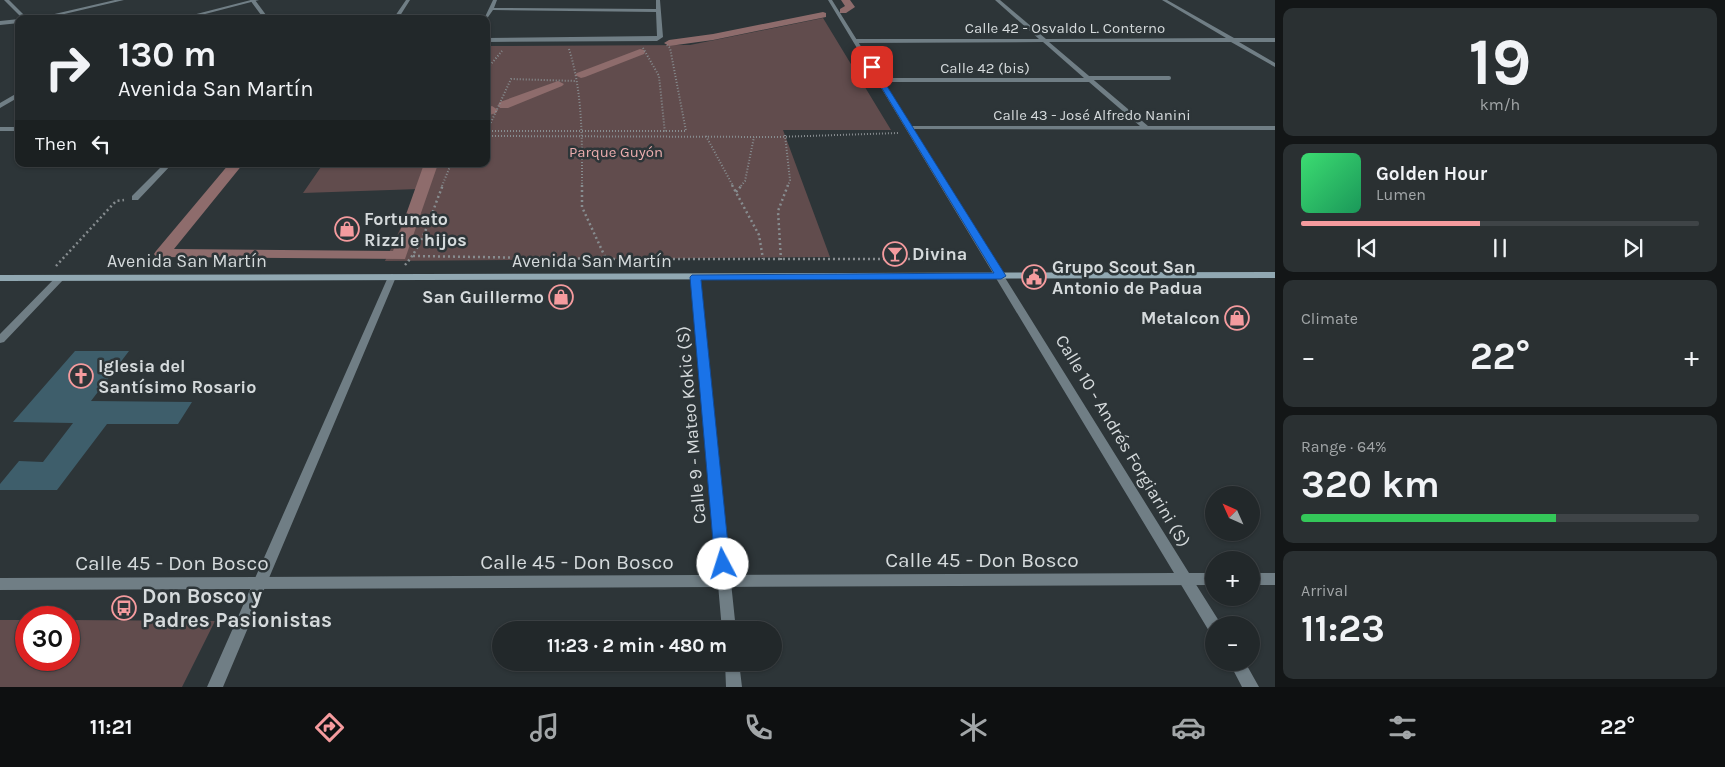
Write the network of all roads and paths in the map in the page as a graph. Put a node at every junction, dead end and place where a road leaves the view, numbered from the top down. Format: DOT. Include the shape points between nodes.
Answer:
graph roads {
  1 [pos="6,0"];
  2 [pos="122,0"];
  3 [pos="255,0"];
  4 [pos="408,0"];
  5 [pos="495,0"];
  6 [pos="658,0"];
  7 [pos="830,0"];
  8 [pos="997,0"];
  9 [pos="1164,0"];
  10 [pos="490,10"];
  11 [pos="659,11"];
  12 [pos="22,15"];
  13 [pos="53,15"];
  14 [pos="195,15"];
  15 [pos="264,15"];
  16 [pos="398,15"];
  17 [pos="488,15"];
  18 [pos="15,22"];
  19 [pos="0,24"];
  20 [pos="657,39"];
  21 [pos="490,40"];
  22 [pos="1233,40"];
  23 [pos="1275,40"];
  24 [pos="856,41"];
  25 [pos="1045,41"];
  26 [pos="506,46"];
  27 [pos="643,47"];
  28 [pos="578,49"];
  29 [pos="490,65"];
  30 [pos="1275,65"];
  31 [pos="1169,78"];
  32 [pos="1089,79"];
  33 [pos="880,80"];
  34 [pos="576,81"];
  35 [pos="15,97"];
  36 [pos="0,106"];
  37 [pos="490,124"];
  38 [pos="1146,128"];
  39 [pos="1275,128"];
  40 [pos="0,129"];
  41 [pos="15,129"];
  42 [pos="490,131"];
  43 [pos="582,131"];
  44 [pos="664,131"];
  45 [pos="911,131"];
  46 [pos="785,135"];
  47 [pos="490,136"];
  48 [pos="582,136"];
  49 [pos="665,136"];
  50 [pos="706,136"];
  51 [pos="754,137"];
  52 [pos="165,167"];
  53 [pos="450,167"];
  54 [pos="736,192"];
  55 [pos="135,198"];
  56 [pos="413,256"];
  57 [pos="606,259"];
  58 [pos="763,259"];
  59 [pos="781,259"];
  60 [pos="964,259"];
  61 [pos="1275,275"];
  62 [pos="782,276"];
  63 [pos="1001,276"];
  64 [pos="392,277"];
  65 [pos="695,277"];
  66 [pos="0,278"];
  67 [pos="44,278"];
  68 [pos="60,278"];
  69 [pos="0,340"];
  70 [pos="1185,579"];
  71 [pos="1205,579"];
  72 [pos="1260,579"];
  73 [pos="1275,579"];
  74 [pos="724,582"];
  75 [pos="262,583"];
  76 [pos="0,584"];
  77 [pos="1208,616"];
  78 [pos="728,621"];
  79 [pos="733,671"];
  80 [pos="1241,671"];
  81 [pos="215,687"];
  82 [pos="734,687"];
  83 [pos="1251,687"];
  1 -- 12 [label="street"];
  2 -- 13 [label="street"];
  3 -- 14 [label="street"];
  3 -- 15 [label="street"];
  4 -- 16 [label="street"];
  5 -- 10 [label="street"];
  6 -- 11 [label="street"];
  7 -- 24 [label="street, Calle 10 - Andrés Forgiarini (S)"];
  8 -- 25 [label="street"];
  9 -- 22 [label="street"];
  10 -- 11 [label="street"];
  10 -- 17 [label="street"];
  11 -- 20 [label="street" via="660,36"];
  18 -- 19 [label="street"];
  20 -- 21 [label="street"];
  20 -- 44 [label="path" via="670,48 686,131"];
  22 -- 23 [label="street, Calle 42 - Osvaldo L. Conterno"];
  22 -- 25 [label="street, Calle 42 - Osvaldo L. Conterno"];
  22 -- 30 [label="street"];
  24 -- 25 [label="street, Calle 42 - Osvaldo L. Conterno"];
  24 -- 33 [label="street, Calle 10 - Andrés Forgiarini (S)"];
  25 -- 32 [label="street"];
  26 -- 29 [label="path"];
  27 -- 44 [label="path" via="659,76"];
  28 -- 34 [label="path" via="568,49"];
  31 -- 32 [label="lane"];
  32 -- 33 [label="street, Calle 42 (bis)"];
  32 -- 38 [label="street"];
  33 -- 45 [label="street, Calle 10 - Andrés Forgiarini (S)"];
  34 -- 37 [label="path" via="511,79"];
  34 -- 43 [label="path"];
  35 -- 36 [label="street"];
  38 -- 39 [label="street, Calle 43 - José Alfredo Nanini"];
  38 -- 45 [label="street, Calle 43 - José Alfredo Nanini"];
  40 -- 41 [label="street"];
  42 -- 43 [label="path"];
  43 -- 44 [label="path"];
  43 -- 48 [label="path"];
  44 -- 49 [label="path"];
  45 -- 46 [label="path"];
  45 -- 63 [label="street, Calle 10 - Andrés Forgiarini (S)"];
  46 -- 51 [label="path"];
  46 -- 59 [label="path" via="790,180 778,211"];
  47 -- 48 [label="path"];
  48 -- 49 [label="path"];
  48 -- 57 [label="path" via="582,207"];
  49 -- 50 [label="path"];
  50 -- 51 [label="path"];
  50 -- 54 [label="path"];
  51 -- 54 [label="path" via="745,181"];
  52 -- 55 [label="street"];
  53 -- 56 [label="path"];
  54 -- 58 [label="path" via="759,236"];
  55 -- 67 [label="path" via="116,201"];
  56 -- 57 [label="path"];
  56 -- 64 [label="path"];
  57 -- 58 [label="path"];
  58 -- 59 [label="path"];
  59 -- 60 [label="path"];
  59 -- 62 [label="path"];
  61 -- 63 [label="main road, Avenida San Martín"];
  62 -- 63 [label="main road, Avenida San Martín"];
  62 -- 65 [label="main road, Avenida San Martín"];
  63 -- 70 [label="street, Calle 10 - Andrés Forgiarini (S)"];
  64 -- 65 [label="main road, Avenida San Martín"];
  64 -- 68 [label="main road, Avenida San Martín"];
  64 -- 75 [label="street"];
  65 -- 74 [label="street, Calle 9 - Mateo Kokic (S)"];
  66 -- 67 [label="main road, Avenida San Martín"];
  67 -- 68 [label="main road, Avenida San Martín"];
  68 -- 69 [label="street"];
  70 -- 71 [label="street, Calle 45 - Don Bosco"];
  70 -- 74 [label="street, Calle 45 - Don Bosco"];
  70 -- 77 [label="street, Calle 10 - Andrés Forgiarini (S)"];
  72 -- 73 [label="street"];
  74 -- 75 [label="street, Calle 45 - Don Bosco"];
  74 -- 78 [label="street, Calle 9 - Mateo Kokic (S)"];
  75 -- 76 [label="street, Calle 45 - Don Bosco"];
  75 -- 81 [label="street"];
  79 -- 82 [label="street"];
  80 -- 83 [label="street"];
}
